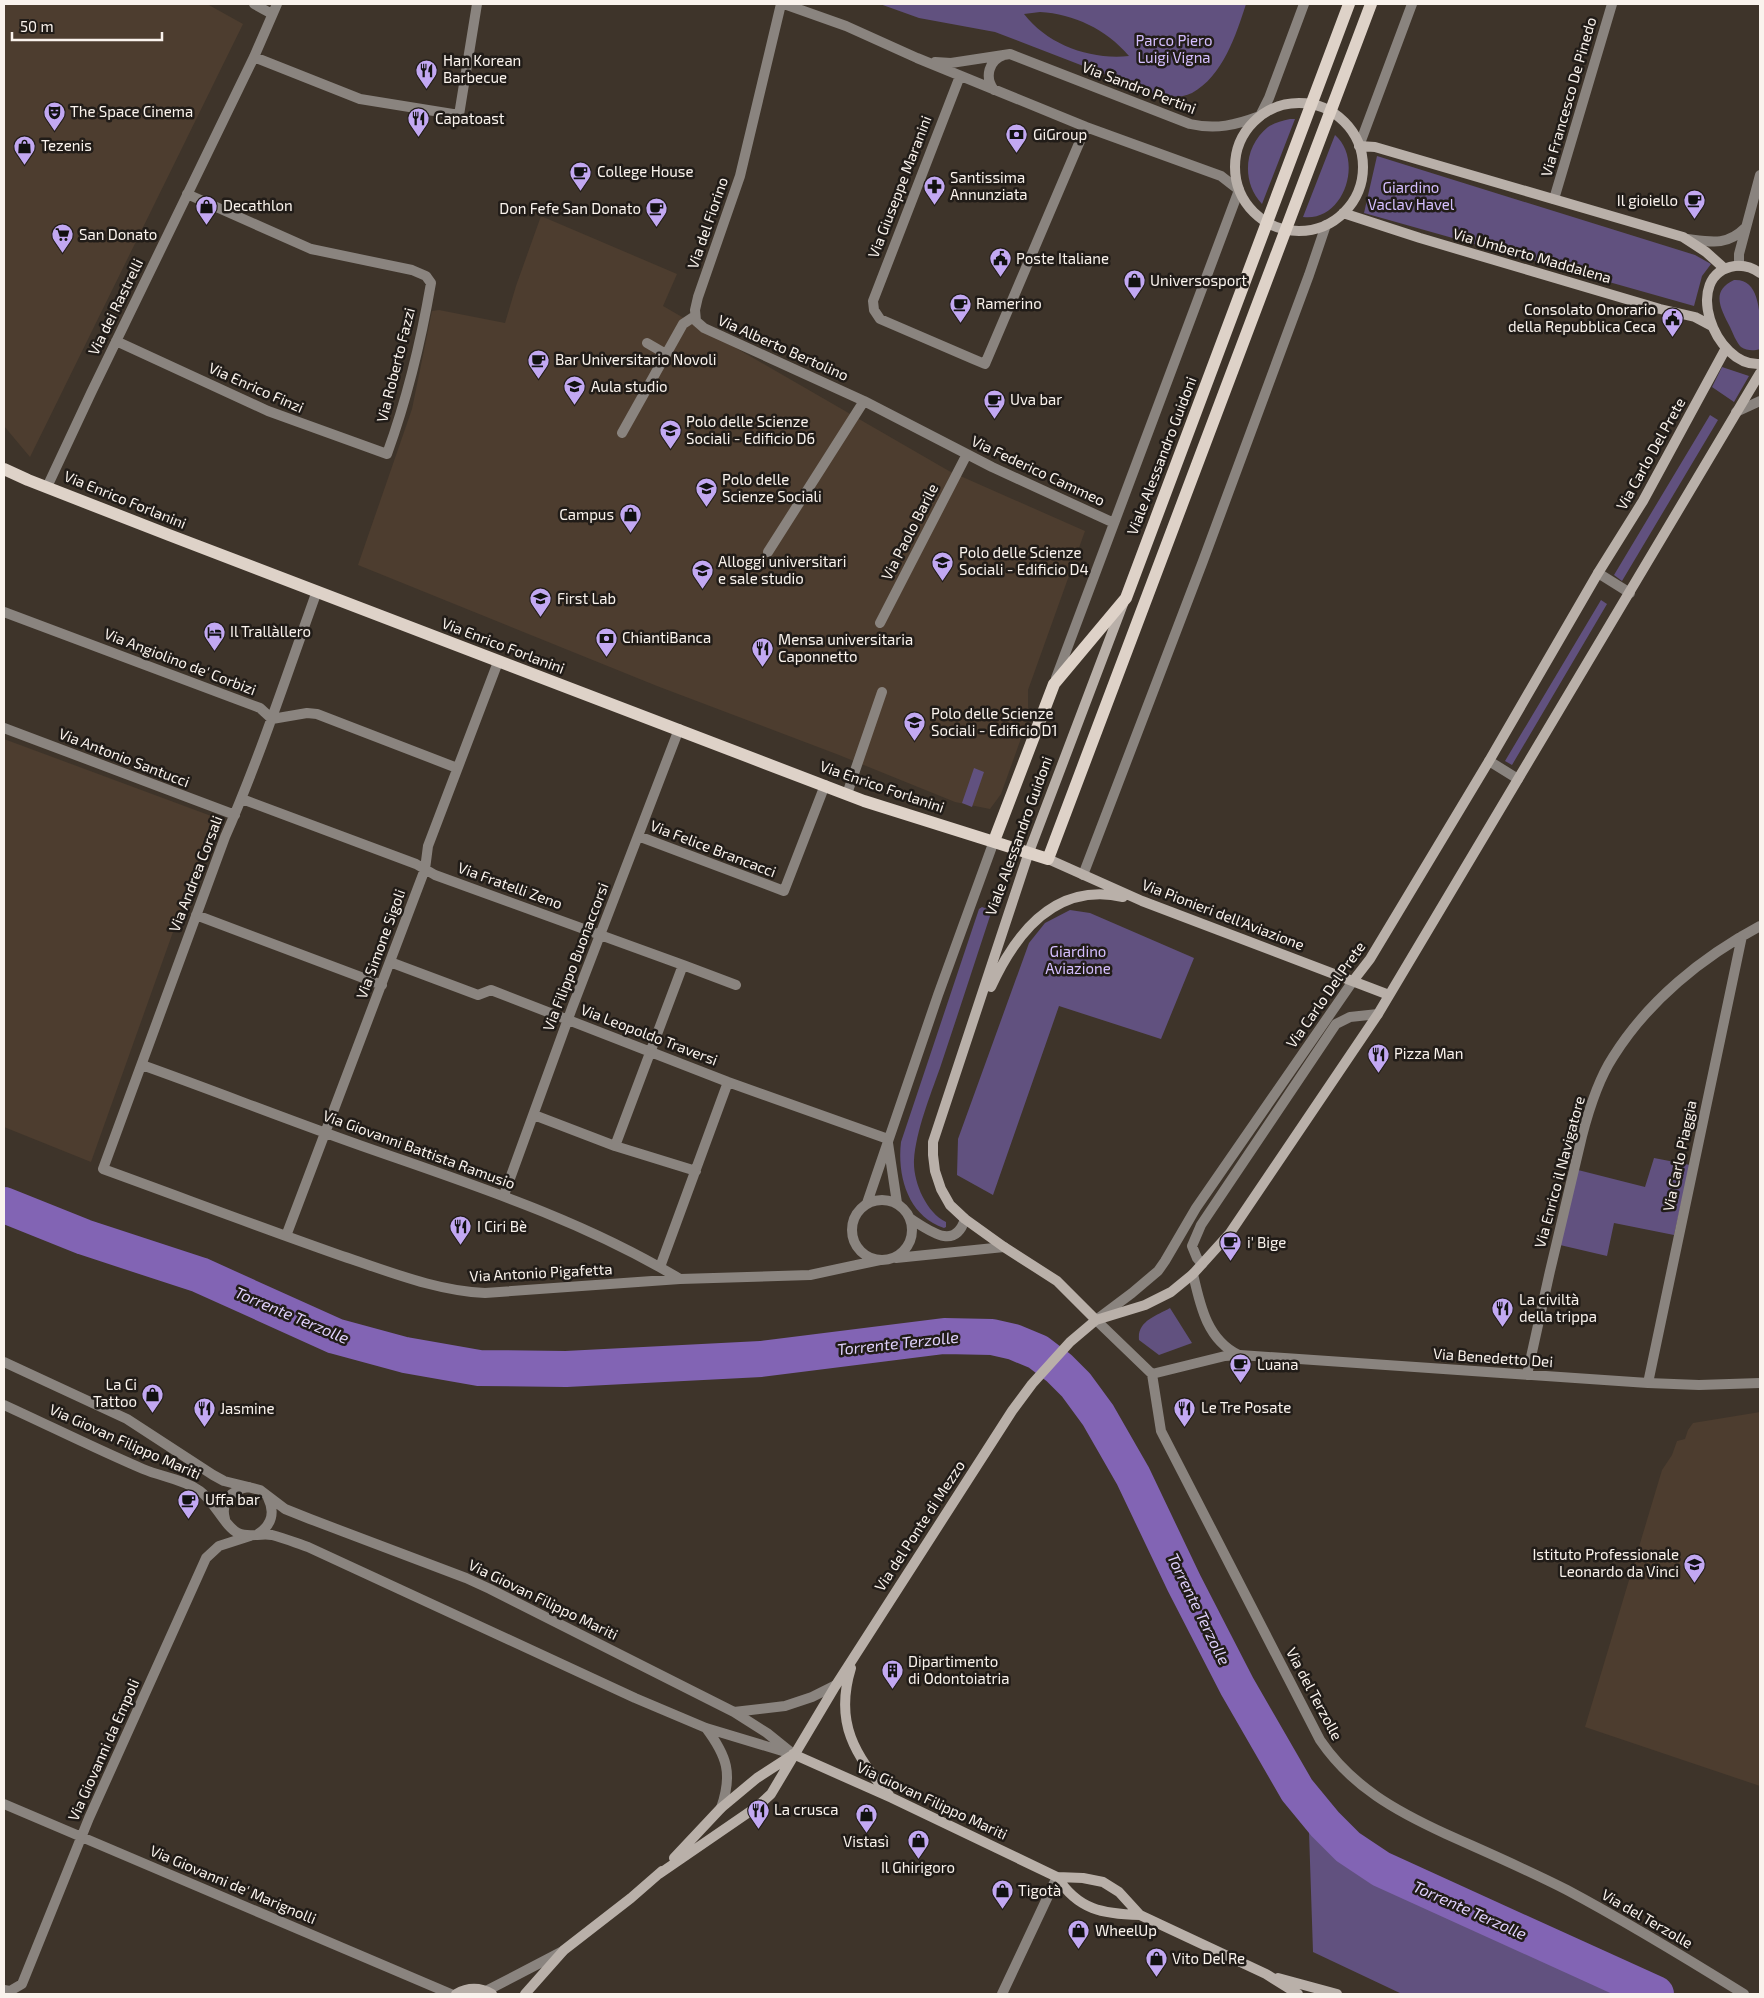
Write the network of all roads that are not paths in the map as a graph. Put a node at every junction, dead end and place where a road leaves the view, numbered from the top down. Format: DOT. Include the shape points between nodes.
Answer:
graph roads {
  1 [pos="254,4"];
  2 [pos="277,4"];
  3 [pos="477,4"];
  4 [pos="783,4"];
  5 [pos="1304,4"];
  6 [pos="1349,4"];
  7 [pos="1371,4"];
  8 [pos="1412,4"];
  9 [pos="1612,4"];
  10 [pos="272,14"];
  11 [pos="1010,54"];
  12 [pos="254,58"];
  13 [pos="917,58"];
  14 [pos="960,76"];
  15 [pos="994,90"];
  16 [pos="1312,105"];
  17 [pos="1330,112"];
  18 [pos="1260,116"];
  19 [pos="1086,127"];
  20 [pos="1359,146"];
  21 [pos="1760,175"];
  22 [pos="1239,190"];
  23 [pos="187,194"];
  24 [pos="1554,200"];
  25 [pos="1343,213"];
  26 [pos="1268,223"];
  27 [pos="1326,225"];
  28 [pos="1746,227"];
  29 [pos="1286,231"];
  30 [pos="1687,239"];
  31 [pos="1739,266"];
  32 [pos="1725,269"];
  33 [pos="1760,273"];
  34 [pos="695,316"];
  35 [pos="1712,326"];
  36 [pos="116,341"];
  37 [pos="647,344"];
  38 [pos="1726,348"];
  39 [pos="666,354"];
  40 [pos="1760,364"];
  41 [pos="1760,373"];
  42 [pos="864,401"];
  43 [pos="1760,401"];
  44 [pos="1736,412"];
  45 [pos="622,433"];
  46 [pos="950,446"];
  47 [pos="387,454"];
  48 [pos="967,454"];
  49 [pos="4,469"];
  50 [pos="47,487"];
  51 [pos="1114,522"];
  52 [pos="768,552"];
  53 [pos="1598,573"];
  54 [pos="317,591"];
  55 [pos="1630,592"];
  56 [pos="1126,598"];
  57 [pos="4,612"];
  58 [pos="880,623"];
  59 [pos="498,662"];
  60 [pos="1054,684"];
  61 [pos="882,692"];
  62 [pos="272,719"];
  63 [pos="4,728"];
  64 [pos="679,729"];
  65 [pos="1488,761"];
  66 [pos="457,768"];
  67 [pos="1518,779"];
  68 [pos="825,785"];
  69 [pos="847,794"];
  70 [pos="242,798"];
  71 [pos="235,815"];
  72 [pos="638,836"];
  73 [pos="994,841"];
  74 [pos="1028,852"];
  75 [pos="1048,859"];
  76 [pos="425,869"];
  77 [pos="1084,875"];
  78 [pos="1142,901"];
  79 [pos="196,915"];
  80 [pos="1760,926"];
  81 [pos="600,935"];
  82 [pos="1742,936"];
  83 [pos="390,962"];
  84 [pos="683,965"];
  85 [pos="1354,981"];
  86 [pos="382,985"];
  87 [pos="736,985"];
  88 [pos="1389,995"];
  89 [pos="1378,1014"];
  90 [pos="568,1020"];
  91 [pos="970,1033"];
  92 [pos="650,1052"];
  93 [pos="142,1065"];
  94 [pos="728,1082"];
  95 [pos="534,1115"];
  96 [pos="326,1133"];
  97 [pos="888,1140"];
  98 [pos="615,1146"];
  99 [pos="103,1168"];
  100 [pos="696,1171"];
  101 [pos="504,1195"];
  102 [pos="867,1203"];
  103 [pos="897,1203"];
  104 [pos="965,1218"];
  105 [pos="911,1219"];
  106 [pos="286,1236"];
  107 [pos="1004,1247"];
  108 [pos="895,1258"];
  109 [pos="880,1260"];
  110 [pos="1202,1264"];
  111 [pos="660,1267"];
  112 [pos="1193,1274"];
  113 [pos="680,1279"];
  114 [pos="1096,1320"];
  115 [pos="1240,1355"];
  116 [pos="4,1362"];
  117 [pos="1152,1374"];
  118 [pos="1527,1375"];
  119 [pos="1760,1382"];
  120 [pos="1648,1383"];
  121 [pos="4,1405"];
  122 [pos="250,1487"];
  123 [pos="268,1498"];
  124 [pos="225,1519"];
  125 [pos="254,1535"];
  126 [pos="854,1656"];
  127 [pos="836,1686"];
  128 [pos="734,1712"];
  129 [pos="706,1728"];
  130 [pos="794,1754"];
  131 [pos="892,1798"];
  132 [pos="4,1804"];
  133 [pos="721,1808"];
  134 [pos="81,1837"];
  135 [pos="659,1874"];
  136 [pos="1057,1877"];
  137 [pos="1140,1915"];
  138 [pos="564,1950"];
  139 [pos="1266,1974"];
  140 [pos="4,1990"];
  141 [pos="489,1992"];
  142 [pos="451,1994"];
  143 [pos="456,1994"];
  144 [pos="525,1994"];
  145 [pos="1002,1994"];
  146 [pos="1298,1994"];
  147 [pos="1337,1994"];
  148 [pos="1744,1994"];
  1 -- 10 [label="street"];
  2 -- 10 [label="street, Via dei Rastrelli"];
  3 -- 12 [label="street" via="459,115 360,99"];
  4 -- 13 [label="street, Via Sandro Pertini" via="854,29"];
  4 -- 34 [label="street, Via del Fiorino" via="740,176 698,297"];
  5 -- 18 [label="street, Viale Alessandro Guidoni"];
  6 -- 16 [label="main road, Viale Alessandro Guidoni"];
  7 -- 17 [label="main road"];
  8 -- 20 [label="street, Viale Alessandro Guidoni"];
  9 -- 24 [label="street, Via Francesco De Pinedo"];
  10 -- 12 [label="street, Via dei Rastrelli"];
  11 -- 13 [label="street, Via Sandro Pertini" via="951,63"];
  11 -- 15 [label="street" via="996,60 990,68 989,78"];
  11 -- 18 [label="street, Via Sandro Pertini" via="1204,128 1231,126"];
  12 -- 23 [label="street, Via dei Rastrelli"];
  13 -- 14 [label="street, Via Sandro Pertini"];
  14 -- 15 [label="street, Via Sandro Pertini"];
  14 -- 19 [label="street, Via Giuseppe Maranini" via="873,300 874,310 880,319 894,327 986,364"];
  15 -- 19 [label="street, Via Sandro Pertini"];
  16 -- 17 [label="main road, Viale Alessandro Guidoni"];
  16 -- 18 [label="main road, Viale Alessandro Guidoni" via="1281,106"];
  16 -- 26 [label="main road, Viale Alessandro Guidoni"];
  17 -- 20 [label="main road, Viale Alessandro Guidoni" via="1351,130"];
  17 -- 29 [label="main road"];
  18 -- 22 [label="main road, Viale Alessandro Guidoni" via="1248,128 1238,148 1235,170"];
  19 -- 22 [label="street, Via Sandro Pertini" via="1221,176"];
  20 -- 24 [label="main road" via="1375,147"];
  20 -- 25 [label="main road, Viale Alessandro Guidoni" via="1361,179 1354,198"];
  21 -- 28 [label="street"];
  22 -- 26 [label="main road, Viale Alessandro Guidoni" via="1250,209"];
  22 -- 51 [label="street, Viale Alessandro Guidoni"];
  23 -- 36 [label="street, Via dei Rastrelli"];
  23 -- 47 [label="street, Via Roberto Fazzi" via="310,249 412,270 426,276 430,283 414,362"];
  24 -- 30 [label="main road"];
  25 -- 27 [label="main road, Viale Alessandro Guidoni"];
  25 -- 35 [label="main road, Via Umberto Maddalena" via="1695,317"];
  26 -- 29 [label="main road, Viale Alessandro Guidoni"];
  26 -- 56 [label="main road, Viale Alessandro Guidoni"];
  27 -- 29 [label="main road, Viale Alessandro Guidoni" via="1306,231"];
  27 -- 77 [label="street"];
  28 -- 30 [label="street" via="1728,240"];
  28 -- 31 [label="street"];
  29 -- 75 [label="main road"];
  30 -- 32 [label="main road"];
  31 -- 32 [label="main road"];
  31 -- 33 [label="main road"];
  32 -- 35 [label="main road" via="1710,283 1707,293"];
  34 -- 39 [label="street" via="683,324"];
  34 -- 42 [label="street, Via Alberto Bertolino" via="704,328"];
  35 -- 38 [label="main road"];
  36 -- 47 [label="street, Via Enrico Finzi" via="268,411"];
  36 -- 50 [label="street, Via dei Rastrelli"];
  37 -- 39 [label="street"];
  38 -- 40 [label="main road" via="1744,362"];
  38 -- 53 [label="main road, Via Carlo Del Prete" via="1643,501"];
  39 -- 45 [label="street"];
  41 -- 44 [label="main road"];
  42 -- 46 [label="street, Via Alberto Bertolino"];
  42 -- 52 [label="street"];
  43 -- 44 [label="street"];
  44 -- 55 [label="main road"];
  46 -- 48 [label="street, Via Federico Cammeo"];
  48 -- 51 [label="street, Via Federico Cammeo"];
  48 -- 58 [label="street, Via Paolo Barile"];
  49 -- 50 [label="main road, Via Enrico Forlanini"];
  50 -- 54 [label="main road, Via Enrico Forlanini"];
  51 -- 60 [label="street, Viale Alessandro Guidoni"];
  53 -- 55 [label="street"];
  53 -- 65 [label="main road, Via Carlo Del Prete"];
  54 -- 59 [label="main road, Via Enrico Forlanini"];
  54 -- 62 [label="street, Via Andrea Corsali"];
  55 -- 67 [label="main road"];
  56 -- 60 [label="main road"];
  56 -- 74 [label="main road, Viale Alessandro Guidoni"];
  57 -- 62 [label="street, Via Angiolino de' Corbizi" via="260,708"];
  59 -- 64 [label="main road, Via Enrico Forlanini"];
  59 -- 66 [label="street, Via Simone Sigoli"];
  60 -- 73 [label="main road"];
  61 -- 69 [label="street"];
  62 -- 66 [label="street" via="317,714"];
  62 -- 70 [label="street, Via Andrea Corsali"];
  63 -- 71 [label="street, Via Antonio Santucci"];
  64 -- 68 [label="main road, Via Enrico Forlanini"];
  64 -- 72 [label="street, Via Filippo Buonaccorsi"];
  65 -- 67 [label="street"];
  65 -- 85 [label="main road, Via Carlo Del Prete"];
  66 -- 76 [label="street, Via Simone Sigoli" via="428,846"];
  67 -- 88 [label="main road"];
  68 -- 69 [label="main road, Via Enrico Forlanini"];
  68 -- 72 [label="street, Via Felice Brancacci" via="784,891"];
  69 -- 73 [label="main road, Via Enrico Forlanini"];
  70 -- 71 [label="street, Via Andrea Corsali"];
  70 -- 76 [label="street, Via Fratelli Zeno"];
  71 -- 79 [label="street, Via Andrea Corsali"];
  72 -- 81 [label="street, Via Filippo Buonaccorsi"];
  73 -- 74 [label="main road, Via Enrico Forlanini"];
  73 -- 97 [label="street"];
  74 -- 75 [label="main road, Via Enrico Forlanini"];
  74 -- 91 [label="main road, Viale Alessandro Guidoni"];
  75 -- 77 [label="main road, Via Pionieri dell'Aviazione"];
  76 -- 81 [label="street, Via Fratelli Zeno"];
  76 -- 83 [label="street, Via Simone Sigoli"];
  77 -- 78 [label="main road, Via Pionieri dell'Aviazione"];
  78 -- 85 [label="main road, Via Pionieri dell'Aviazione"];
  78 -- 91 [label="main road" via="1093,895 1067,900 1041,915 1007,956"];
  79 -- 86 [label="street"];
  79 -- 93 [label="street, Via Andrea Corsali"];
  80 -- 82 [label="street, Via Enrico il Navigatore"];
  81 -- 84 [label="street, Via Fratelli Zeno"];
  81 -- 90 [label="street, Via Filippo Buonaccorsi"];
  82 -- 118 [label="street, Via Enrico il Navigatore" via="1703,962 1659,1000 1629,1034 1606,1070 1584,1128"];
  82 -- 120 [label="street, Via Carlo Piaggia"];
  83 -- 86 [label="street, Via Simone Sigoli"];
  83 -- 90 [label="street, Via Leopoldo Traversi" via="478,996 491,990"];
  84 -- 87 [label="street, Via Fratelli Zeno"];
  84 -- 92 [label="street"];
  85 -- 88 [label="main road, Via Pionieri dell'Aviazione"];
  85 -- 114 [label="street, Via Carlo Del Prete" via="1196,1208 1165,1261 1132,1293"];
  86 -- 96 [label="street, Via Simone Sigoli"];
  88 -- 89 [label="main road"];
  89 -- 110 [label="main road" via="1246,1211"];
  89 -- 110 [label="street, Via Carlo Del Prete" via="1345,1018 1336,1024 1201,1225 1192,1246"];
  90 -- 92 [label="street, Via Leopoldo Traversi"];
  90 -- 95 [label="street, Via Filippo Buonaccorsi"];
  91 -- 104 [label="main road, Viale Alessandro Guidoni" via="933,1142 939,1183 946,1198"];
  92 -- 94 [label="street, Via Leopoldo Traversi"];
  92 -- 98 [label="street"];
  93 -- 96 [label="street, Via Giovanni Battista Ramusio"];
  93 -- 99 [label="street, Via Andrea Corsali"];
  94 -- 97 [label="street, Via Leopoldo Traversi"];
  94 -- 100 [label="street, Via Leopoldo Traversi"];
  95 -- 98 [label="street"];
  95 -- 101 [label="street, Via Filippo Buonaccorsi"];
  96 -- 101 [label="street, Via Giovanni Battista Ramusio"];
  96 -- 106 [label="street, Via Simone Sigoli"];
  97 -- 102 [label="street"];
  97 -- 103 [label="street"];
  98 -- 100 [label="street"];
  99 -- 106 [label="street, Via Antonio Pigafetta"];
  100 -- 111 [label="street, Via Leopoldo Traversi"];
  101 -- 111 [label="street, Via Giovanni Battista Ramusio"];
  102 -- 103 [label="street" via="882,1199"];
  102 -- 109 [label="street" via="856,1214 852,1234 862,1252"];
  103 -- 105 [label="street"];
  104 -- 105 [label="street" via="958,1233 950,1236 938,1235"];
  104 -- 107 [label="main road, Viale Alessandro Guidoni"];
  105 -- 108 [label="street" via="911,1242"];
  106 -- 113 [label="street, Via Antonio Pigafetta" via="402,1276 462,1292"];
  107 -- 108 [label="street"];
  107 -- 114 [label="main road, Viale Alessandro Guidoni" via="1057,1281"];
  108 -- 109 [label="street"];
  109 -- 113 [label="street, Via Antonio Pigafetta" via="810,1275"];
  110 -- 112 [label="main road"];
  111 -- 113 [label="street, Via Giovanni Battista Ramusio"];
  112 -- 114 [label="main road" via="1159,1299"];
  112 -- 115 [label="street" via="1202,1310 1216,1338"];
  114 -- 117 [label="street"];
  114 -- 126 [label="main road, Via del Ponte di Mezzo" via="1070,1342 1012,1411"];
  115 -- 117 [label="street, Via Benedetto Dei"];
  115 -- 118 [label="street, Via Benedetto Dei"];
  116 -- 122 [label="street, Via Giovan Filippo Mariti" via="127,1418 224,1481"];
  117 -- 148 [label="street, Via del Terzolle" via="1161,1431 1328,1753 1376,1797 1415,1820 1566,1890"];
  118 -- 120 [label="street, Via Benedetto Dei"];
  119 -- 120 [label="street, Via Benedetto Dei" via="1718,1385"];
  121 -- 124 [label="street, Via Giovan Filippo Mariti" via="146,1470 179,1480 200,1491"];
  122 -- 123 [label="street, Via Giovan Filippo Mariti" via="260,1490"];
  122 -- 124 [label="street" via="230,1495 225,1504"];
  123 -- 125 [label="street" via="272,1508 271,1519 266,1528"];
  123 -- 128 [label="street, Via Giovan Filippo Mariti" via="285,1509 466,1578"];
  124 -- 125 [label="street, Via Giovan Filippo Mariti" via="234,1531"];
  125 -- 129 [label="street, Via Giovan Filippo Mariti" via="272,1536 308,1547"];
  125 -- 134 [label="street, Via Giovanni da Empoli" via="219,1546 206,1558"];
  126 -- 127 [label="main road, Via del Ponte di Mezzo"];
  126 -- 131 [label="main road" via="845,1701 850,1734 867,1770"];
  127 -- 128 [label="street" via="785,1706"];
  127 -- 130 [label="main road, Via del Ponte di Mezzo"];
  128 -- 130 [label="street, Via Giovan Filippo Mariti"];
  129 -- 130 [label="street, Via Giovan Filippo Mariti"];
  129 -- 133 [label="street, Via del Ponte di Mezzo" via="719,1746 726,1764 727,1791"];
  130 -- 131 [label="main road, Via Giovan Filippo Mariti"];
  130 -- 133 [label="main road, Via del Ponte di Mezzo" via="757,1778"];
  130 -- 135 [label="main road, Via del Ponte di Mezzo" via="772,1794"];
  131 -- 136 [label="main road, Via Giovan Filippo Mariti"];
  132 -- 134 [label="street, Via Giovanni de' Marignolli"];
  133 -- 135 [label="main road, Via del Ponte di Mezzo"];
  134 -- 140 [label="street, Via Giovanni da Empoli" via="22,1984 10,1992"];
  134 -- 142 [label="street, Via Giovanni de' Marignolli"];
  135 -- 138 [label="main road, Via del Ponte di Mezzo"];
  136 -- 137 [label="main road, Via Giovan Filippo Mariti" via="1069,1892 1091,1908 1108,1913"];
  136 -- 137 [label="main road, Via Giovan Filippo Mariti" via="1103,1882 1119,1892"];
  136 -- 145 [label="street"];
  137 -- 139 [label="main road, Via Giovan Filippo Mariti"];
  138 -- 141 [label="street, Via del Ponte di Mezzo"];
  138 -- 144 [label="main road, Via del Ponte di Mezzo"];
  139 -- 146 [label="main road, Via Giovan Filippo Mariti"];
  139 -- 147 [label="main road, Via Giovan Filippo Mariti"];
  141 -- 143 [label="main road, Via del Ponte di Mezzo" via="475,1988"];
}
